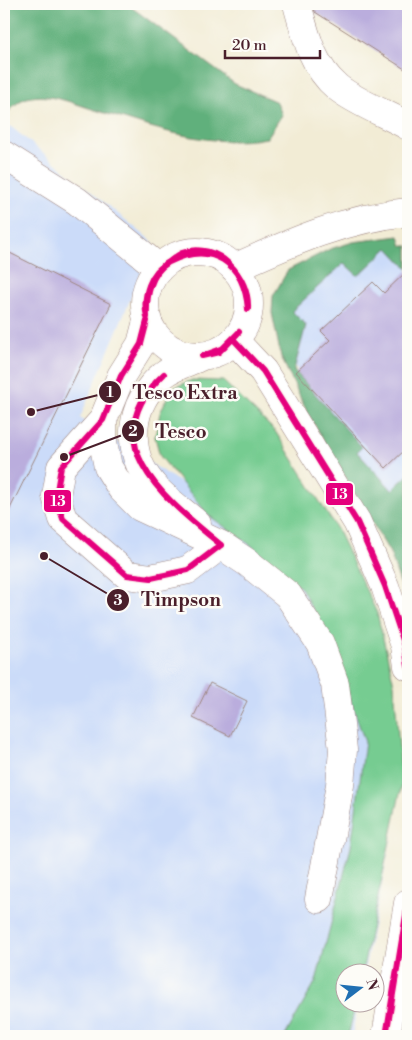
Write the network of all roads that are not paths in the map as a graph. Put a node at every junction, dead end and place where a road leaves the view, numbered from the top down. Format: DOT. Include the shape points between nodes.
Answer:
graph roads {
  1 [pos="297,4"];
  2 [pos="408,126"];
  3 [pos="4,154"];
  4 [pos="408,212"];
  5 [pos="159,268"];
  6 [pos="234,268"];
  7 [pos="147,321"];
  8 [pos="235,341"];
  9 [pos="200,356"];
  10 [pos="103,420"];
  11 [pos="221,545"];
  12 [pos="408,666"];
  13 [pos="319,899"];
  14 [pos="408,903"];
  15 [pos="386,1036"];
  1 -- 2 [label="street" via="318,64 337,87"];
  3 -- 5 [label="street" via="77,201"];
  4 -- 6 [label="street" via="385,214 328,228"];
  5 -- 6 [label="street" via="172,258 191,252 211,254"];
  5 -- 7 [label="street" via="146,290"];
  6 -- 8 [label="street" via="248,292 249,309 244,328"];
  7 -- 9 [label="street" via="162,343 181,354"];
  7 -- 10 [label="street" via="141,344 122,376"];
  8 -- 9 [label="street" via="219,352"];
  8 -- 12 [label="street" via="264,371 356,522 385,586 405,646"];
  9 -- 11 [label="street" via="163,374 138,408 132,434 137,461 152,484"];
  10 -- 11 [label="street" via="102,442 108,467 121,488 140,507"];
  10 -- 11 [label="street" via="61,467 56,496 63,519 127,575 151,578 188,570"];
  11 -- 13 [label="street" via="288,594 320,643 335,684 342,734 342,766"];
  14 -- 15 [label="street"];
}
